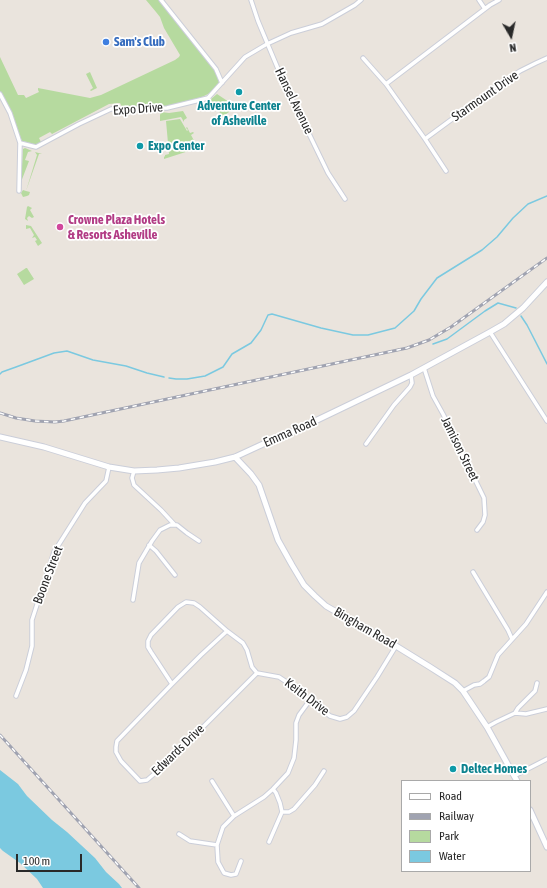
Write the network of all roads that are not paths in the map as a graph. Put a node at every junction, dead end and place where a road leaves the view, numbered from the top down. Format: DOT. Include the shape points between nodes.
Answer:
graph roads {
  1 [pos="161,0"];
  2 [pos="251,0"];
  3 [pos="361,0"];
  4 [pos="479,0"];
  5 [pos="499,0"];
  6 [pos="485,9"];
  7 [pos="267,44"];
  8 [pos="363,58"];
  9 [pos="547,58"];
  10 [pos="222,82"];
  11 [pos="386,84"];
  12 [pos="0,94"];
  13 [pos="425,139"];
  14 [pos="20,143"];
  15 [pos="446,171"];
  16 [pos="19,191"];
  17 [pos="345,199"];
  18 [pos="547,282"];
  19 [pos="490,332"];
  20 [pos="424,368"];
  21 [pos="411,375"];
  22 [pos="547,421"];
  23 [pos="0,437"];
  24 [pos="366,444"];
  25 [pos="235,457"];
  26 [pos="109,467"];
  27 [pos="134,471"];
  28 [pos="174,524"];
  29 [pos="477,530"];
  30 [pos="199,541"];
  31 [pos="149,545"];
  32 [pos="473,572"];
  33 [pos="175,575"];
  34 [pos="547,592"];
  35 [pos="133,600"];
  36 [pos="227,631"];
  37 [pos="512,639"];
  38 [pos="396,646"];
  39 [pos="257,673"];
  40 [pos="537,683"];
  41 [pos="172,684"];
  42 [pos="463,691"];
  43 [pos="16,696"];
  44 [pos="310,700"];
  45 [pos="547,709"];
  46 [pos="514,713"];
  47 [pos="487,727"];
  48 [pos="547,759"];
  49 [pos="324,771"];
  50 [pos="515,778"];
  51 [pos="212,781"];
  52 [pos="273,789"];
  53 [pos="282,812"];
  54 [pos="531,812"];
  55 [pos="234,816"];
  56 [pos="180,834"];
  57 [pos="269,842"];
  58 [pos="217,845"];
  59 [pos="547,846"];
  60 [pos="241,861"];
  1 -- 10 [label="street" via="216,69"];
  2 -- 7 [label="street, Hansel Avenue"];
  3 -- 7 [label="street, Expo Drive" via="322,24 291,33"];
  4 -- 6 [label="street"];
  5 -- 6 [label="street"];
  6 -- 11 [label="street"];
  7 -- 10 [label="street, Expo Drive" via="245,57"];
  7 -- 17 [label="street, Hansel Avenue" via="328,173"];
  8 -- 11 [label="street"];
  9 -- 13 [label="street, Starmount Drive" via="496,86"];
  10 -- 14 [label="street, Expo Drive" via="208,98 167,108 111,109 36,147"];
  11 -- 13 [label="street"];
  12 -- 14 [label="street" via="10,113"];
  13 -- 15 [label="street"];
  14 -- 16 [label="street"];
  18 -- 19 [label="street, Emma Road" via="518,313"];
  19 -- 20 [label="street, Emma Road"];
  19 -- 22 [label="street"];
  20 -- 21 [label="street, Emma Road"];
  20 -- 29 [label="street, Jamison Street" via="433,396 484,498 485,515"];
  21 -- 24 [label="street" via="410,387"];
  21 -- 25 [label="street, Emma Road"];
  23 -- 26 [label="street, Emma Road" via="44,447"];
  25 -- 27 [label="street, Emma Road" via="179,468"];
  25 -- 38 [label="street, Bingham Road" via="259,485 278,540 304,585 326,606"];
  26 -- 27 [label="street, Emma Road"];
  26 -- 43 [label="street, Boone Street" via="106,480 84,503 54,552 32,620 32,646"];
  27 -- 28 [label="street" via="134,485"];
  28 -- 30 [label="street"];
  28 -- 31 [label="street" via="160,530"];
  31 -- 33 [label="street"];
  31 -- 35 [label="street" via="139,562"];
  32 -- 37 [label="street"];
  34 -- 37 [label="street" via="526,624"];
  36 -- 39 [label="street" via="243,643"];
  36 -- 41 [label="street, Edwards Drive"];
  36 -- 41 [label="street" via="194,603 186,602 178,607 148,641 150,652"];
  37 -- 42 [label="street" via="498,655 489,677"];
  38 -- 42 [label="street, Bingham Road" via="455,683"];
  38 -- 44 [label="street, Keith Drive" via="377,678 347,718 330,716"];
  39 -- 41 [label="street, Edwards Drive" via="163,766 147,780 140,781 121,761 116,752 117,741"];
  39 -- 44 [label="street, Keith Drive" via="279,677"];
  40 -- 46 [label="street" via="535,691"];
  42 -- 47 [label="street, Bingham Road"];
  44 -- 52 [label="street" via="296,723 294,758 288,773"];
  45 -- 46 [label="street" via="526,714"];
  46 -- 47 [label="street"];
  47 -- 50 [label="street, Bingham Road"];
  48 -- 50 [label="street"];
  49 -- 53 [label="street" via="294,809"];
  51 -- 55 [label="street"];
  52 -- 53 [label="street"];
  52 -- 55 [label="street"];
  53 -- 57 [label="street"];
  54 -- 59 [label="street"];
  55 -- 58 [label="street" via="223,827"];
  56 -- 58 [label="street" via="190,841"];
  58 -- 60 [label="street" via="218,862 224,873 236,874"];
}
